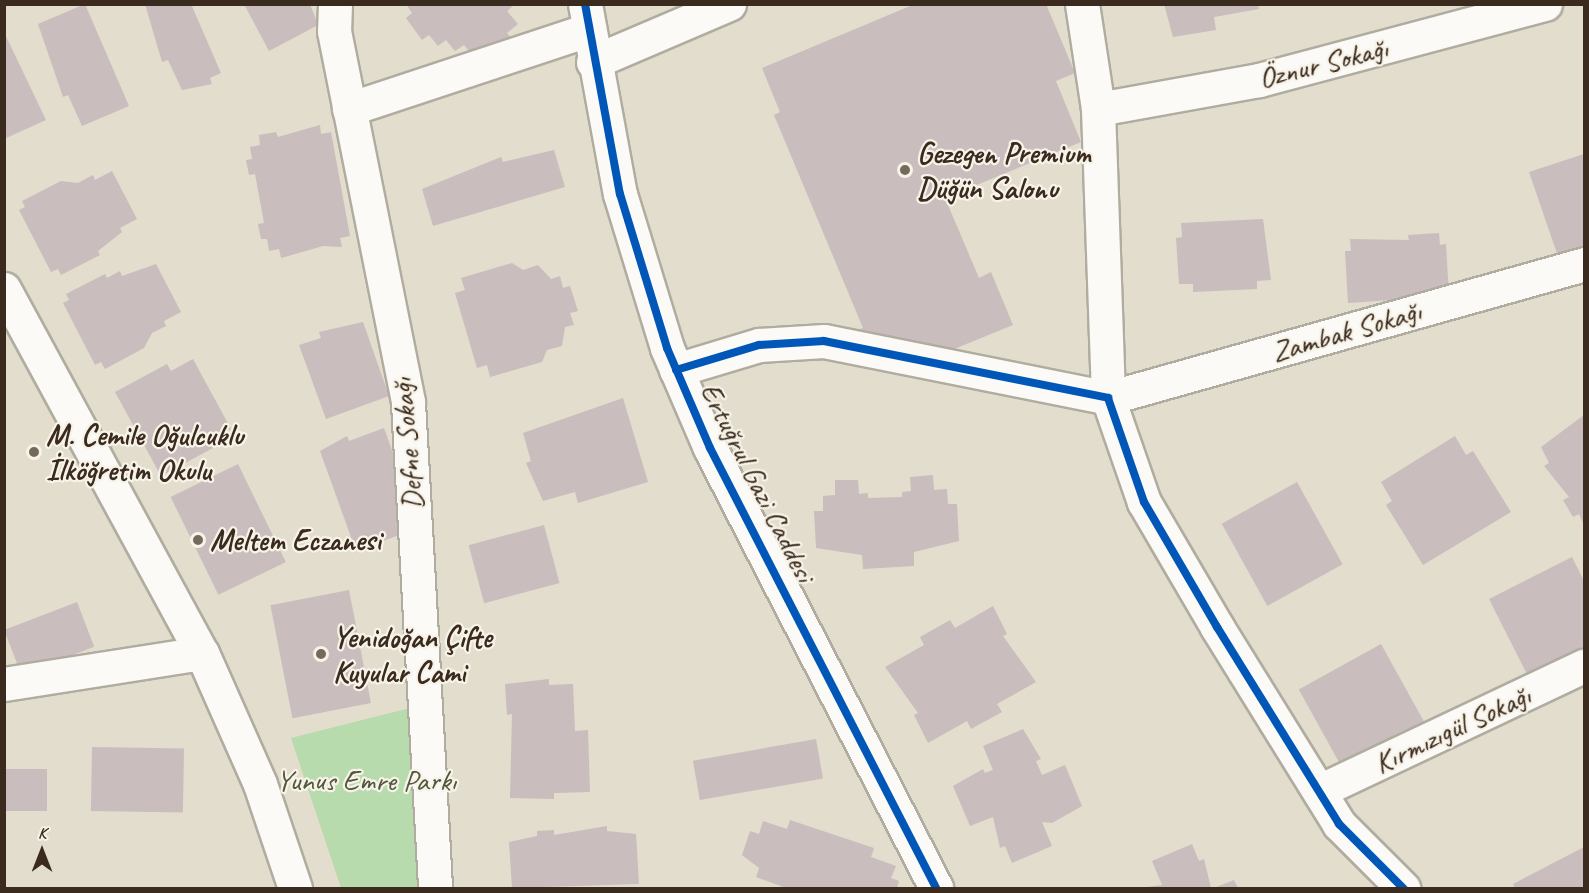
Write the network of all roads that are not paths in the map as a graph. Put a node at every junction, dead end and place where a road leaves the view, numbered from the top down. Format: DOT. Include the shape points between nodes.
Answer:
graph roads {
  1 [pos="335,4"];
  2 [pos="729,4"];
  3 [pos="1082,4"];
  4 [pos="1545,4"];
  5 [pos="586,17"];
  6 [pos="593,62"];
  7 [pos="349,109"];
  8 [pos="1098,109"];
  9 [pos="1584,264"];
  10 [pos="4,290"];
  11 [pos="676,370"];
  12 [pos="1108,398"];
  13 [pos="202,653"];
  14 [pos="1584,666"];
  15 [pos="4,684"];
  16 [pos="1319,791"];
  17 [pos="295,888"];
  18 [pos="435,888"];
  19 [pos="936,888"];
  20 [pos="1403,888"];
  1 -- 7 [label="street, Defne Sokağı" via="334,31"];
  2 -- 6 [label="street"];
  3 -- 8 [label="street"];
  4 -- 8 [label="street, Öznur Sokağı" via="1259,80"];
  5 -- 6 [label="street, Ertuğrul Gazi Caddesi"];
  5 -- 7 [label="street"];
  6 -- 11 [label="street, Ertuğrul Gazi Caddesi" via="620,194"];
  7 -- 18 [label="street, Defne Sokağı" via="408,403"];
  8 -- 12 [label="street"];
  9 -- 12 [label="street, Zambak Sokağı"];
  10 -- 13 [label="street"];
  11 -- 12 [label="street" via="759,345 824,341"];
  11 -- 19 [label="street, Ertuğrul Gazi Caddesi" via="710,448"];
  12 -- 16 [label="street" via="1144,502"];
  13 -- 15 [label="street"];
  13 -- 17 [label="street" via="260,784"];
  14 -- 16 [label="street, Kırmızıgül Sokağı"];
  16 -- 20 [label="street" via="1340,824"];
}
